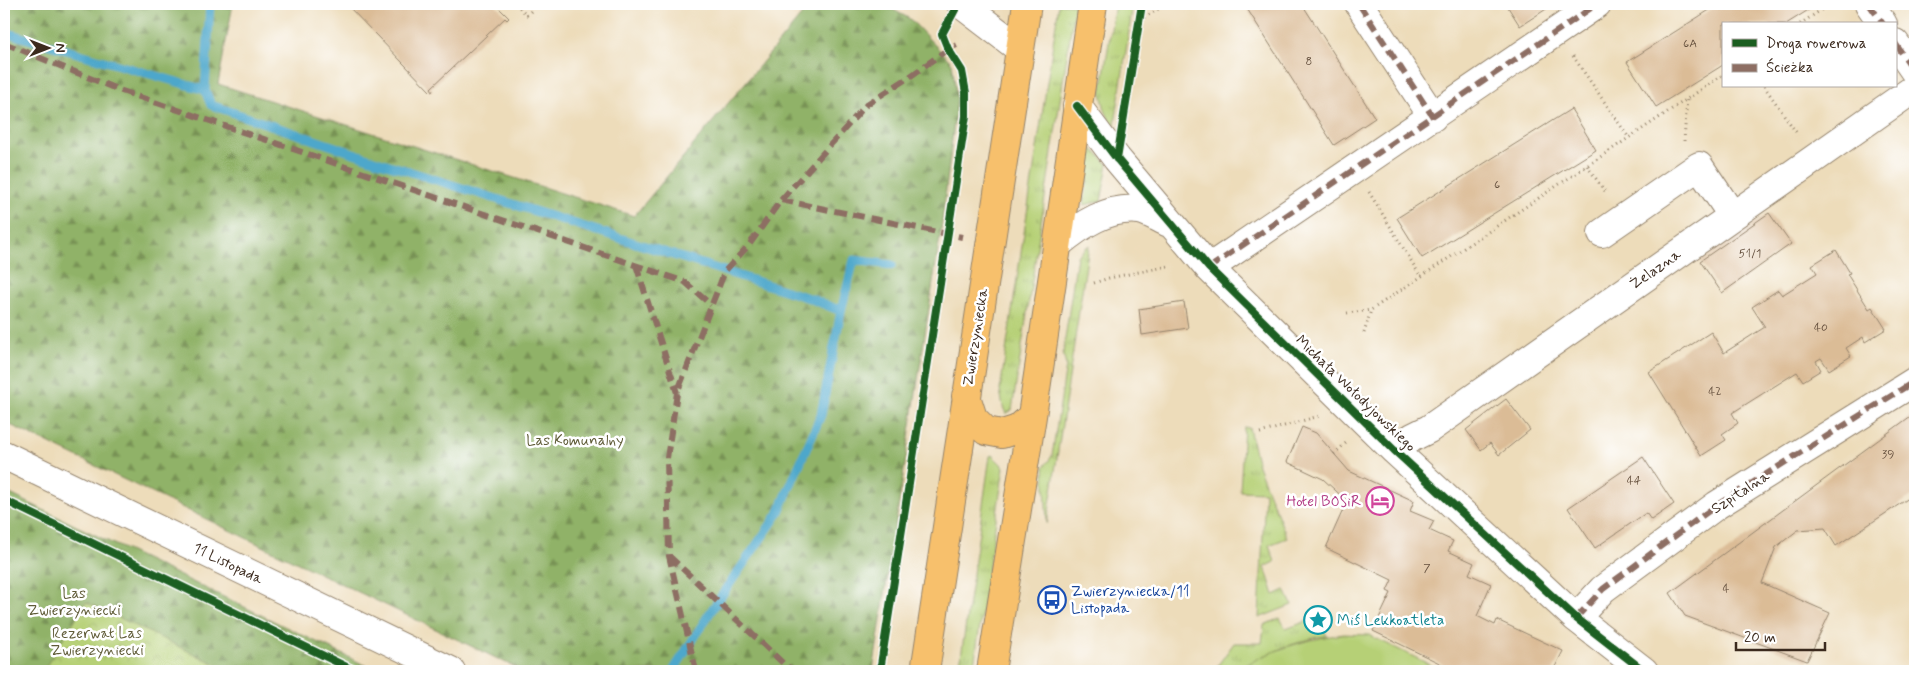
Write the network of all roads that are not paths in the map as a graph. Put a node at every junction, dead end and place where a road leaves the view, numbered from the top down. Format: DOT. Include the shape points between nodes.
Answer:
graph roads {
  1 [pos="961,4"];
  2 [pos="1027,4"];
  3 [pos="1093,4"];
  4 [pos="1358,4"];
  5 [pos="1597,4"];
  6 [pos="1869,4"];
  7 [pos="1882,22"];
  8 [pos="1896,44"];
  9 [pos="1020,49"];
  10 [pos="1915,72"];
  11 [pos="1915,88"];
  12 [pos="1077,106"];
  13 [pos="1433,117"];
  14 [pos="1732,215"];
  15 [pos="1172,224"];
  16 [pos="1602,233"];
  17 [pos="1058,244"];
  18 [pos="1210,268"];
  19 [pos="1915,381"];
  20 [pos="966,396"];
  21 [pos="1032,416"];
  22 [pos="1394,450"];
  23 [pos="4,455"];
  24 [pos="1576,618"];
  25 [pos="451,671"];
  26 [pos="925,671"];
  27 [pos="991,671"];
  28 [pos="1644,671"];
  1 -- 9 [label="street"];
  2 -- 9 [label="main road, Zwierzyniecka"];
  3 -- 12 [label="main road"];
  4 -- 13 [label="street"];
  5 -- 13 [label="street"];
  6 -- 7 [label="street"];
  8 -- 10 [label="street"];
  9 -- 20 [label="main road, Zwierzyniecka"];
  11 -- 14 [label="street, Żelazna"];
  12 -- 15 [label="street, Michała Wołodyjowskiego"];
  12 -- 17 [label="main road"];
  13 -- 18 [label="street"];
  14 -- 16 [label="street" via="1699,166"];
  14 -- 22 [label="street, Żelazna"];
  15 -- 17 [label="street, Michała Wołodyjowskiego" via="1141,210 1121,210 1081,225"];
  15 -- 18 [label="street, Michała Wołodyjowskiego"];
  17 -- 21 [label="main road"];
  18 -- 22 [label="street, Michała Wołodyjowskiego"];
  19 -- 24 [label="street, Szpitalna" via="1718,505 1603,589"];
  20 -- 21 [label="main road" via="973,418 986,431 1002,434 1018,429"];
  20 -- 26 [label="main road, Zwierzyniecka"];
  21 -- 27 [label="main road"];
  22 -- 24 [label="street, Michała Wołodyjowskiego"];
  23 -- 25 [label="street, 11 Listopada"];
  24 -- 28 [label="street, Michała Wołodyjowskiego"];
}
